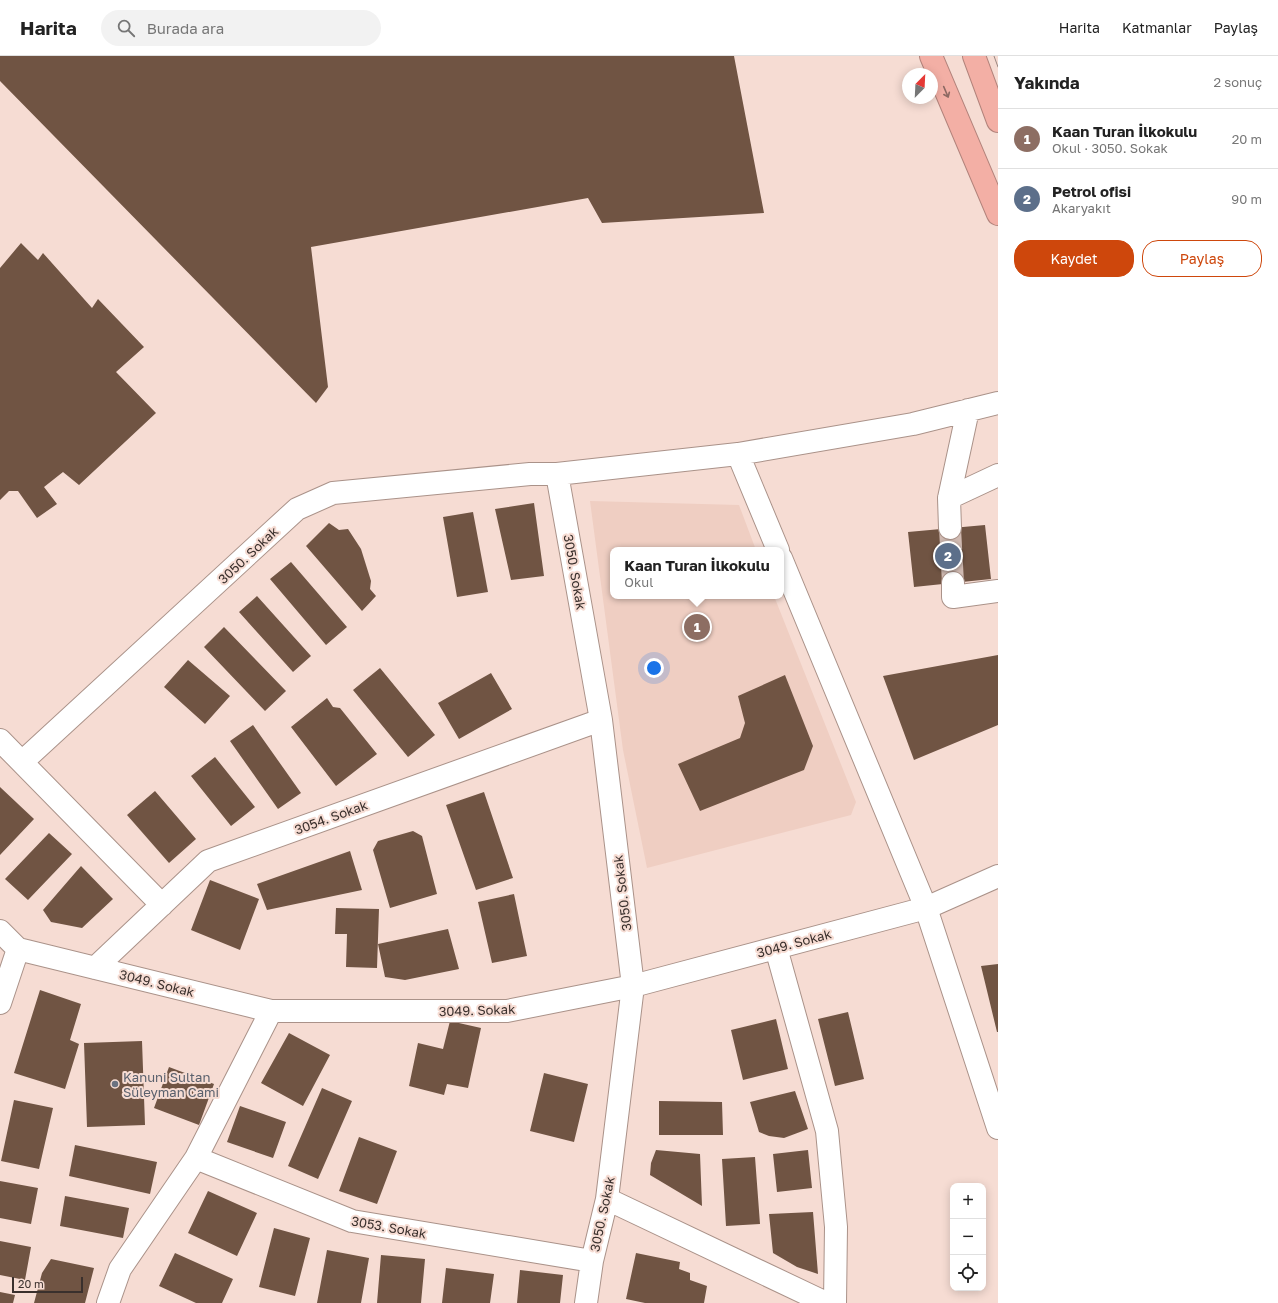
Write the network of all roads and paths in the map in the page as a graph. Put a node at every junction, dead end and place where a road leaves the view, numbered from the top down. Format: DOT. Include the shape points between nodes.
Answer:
graph roads {
  1 [pos="931,56"];
  2 [pos="974,56"];
  3 [pos="998,121"];
  4 [pos="998,214"];
  5 [pos="998,403"];
  6 [pos="968,410"];
  7 [pos="738,454"];
  8 [pos="557,474"];
  9 [pos="998,475"];
  10 [pos="949,498"];
  11 [pos="950,528"];
  12 [pos="777,547"];
  13 [pos="784,565"];
  14 [pos="953,583"];
  15 [pos="998,591"];
  16 [pos="601,720"];
  17 [pos="0,740"];
  18 [pos="22,762"];
  19 [pos="998,876"];
  20 [pos="162,905"];
  21 [pos="926,908"];
  22 [pos="0,931"];
  23 [pos="18,948"];
  24 [pos="776,948"];
  25 [pos="95,968"];
  26 [pos="633,986"];
  27 [pos="0,1003"];
  28 [pos="271,1011"];
  29 [pos="998,1128"];
  30 [pos="196,1158"];
  31 [pos="607,1199"];
  32 [pos="592,1261"];
  33 [pos="108,1303"];
  34 [pos="586,1303"];
  35 [pos="826,1303"];
  36 [pos="835,1303"];
  1 -- 4 [label="highway, one-way"];
  2 -- 3 [label="highway"];
  5 -- 6 [label="street"];
  6 -- 7 [label="street" via="913,424"];
  6 -- 10 [label="street"];
  7 -- 8 [label="street"];
  7 -- 12 [label="street"];
  8 -- 16 [label="street, 3050. Sokak"];
  8 -- 18 [label="street, 3050. Sokak" via="530,474 333,493 297,509"];
  9 -- 10 [label="street"];
  10 -- 11 [label="street"];
  13 -- 21 [label="street"];
  14 -- 15 [label="street" via="953,596"];
  16 -- 20 [label="street, 3054. Sokak" via="208,861"];
  16 -- 26 [label="street, 3050. Sokak"];
  17 -- 18 [label="street"];
  18 -- 20 [label="street"];
  19 -- 21 [label="street, 3049. Sokak"];
  20 -- 25 [label="street, 3054. Sokak"];
  21 -- 24 [label="street, 3049. Sokak"];
  21 -- 29 [label="street"];
  22 -- 23 [label="street, 3049. Sokak"];
  23 -- 25 [label="street, 3049. Sokak"];
  23 -- 27 [label="street"];
  24 -- 26 [label="street, 3049. Sokak"];
  24 -- 36 [label="street" via="827,1131 836,1227"];
  25 -- 28 [label="street, 3049. Sokak"];
  26 -- 28 [label="street, 3049. Sokak" via="507,1011"];
  26 -- 31 [label="street, 3050. Sokak"];
  28 -- 30 [label="street"];
  30 -- 32 [label="street, 3053. Sokak" via="352,1221"];
  30 -- 33 [label="street" via="120,1269"];
  31 -- 32 [label="street, 3050. Sokak"];
  31 -- 35 [label="street"];
  32 -- 34 [label="street, 3050. Sokak"];
}
